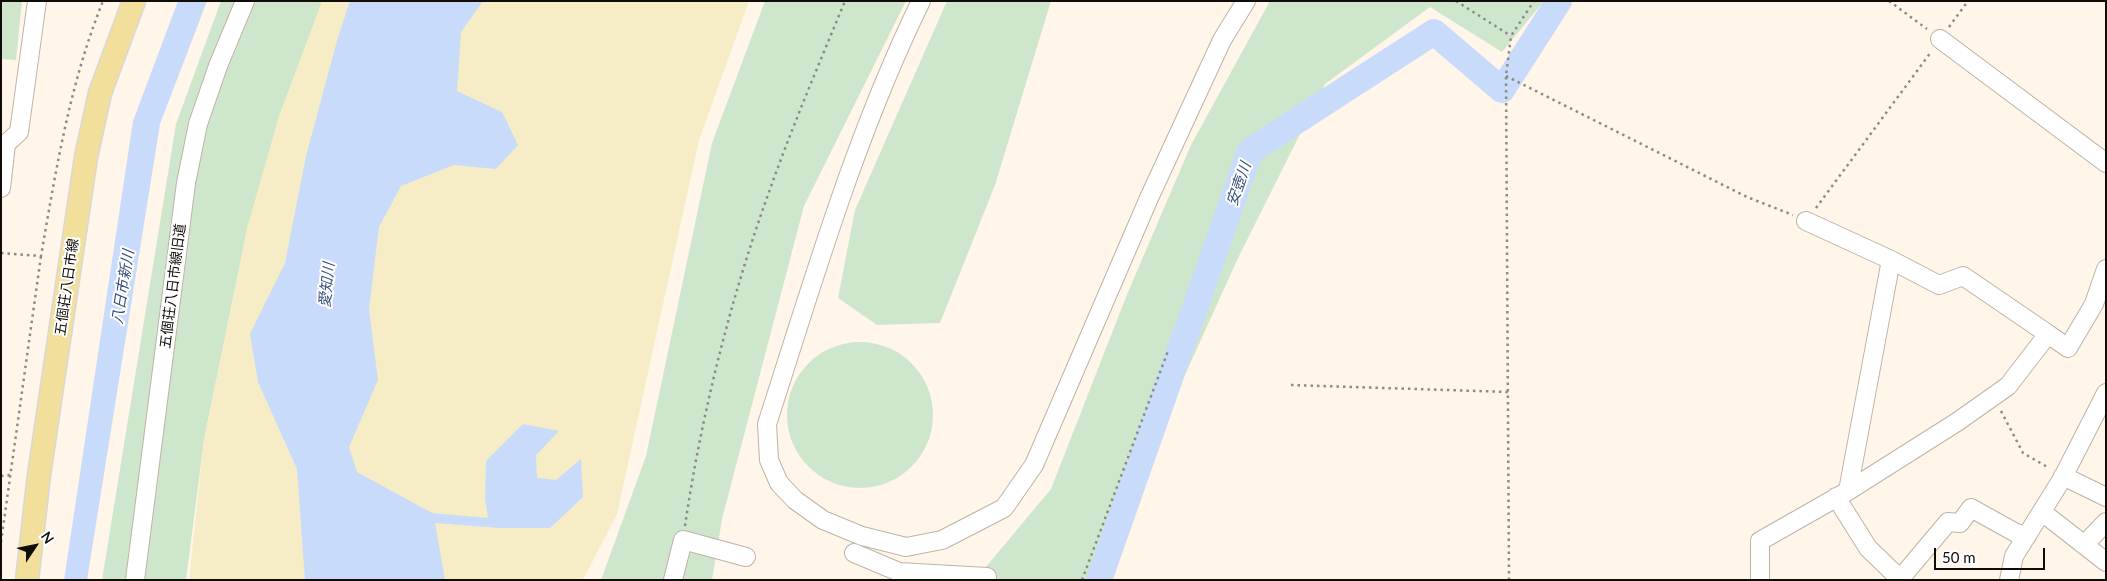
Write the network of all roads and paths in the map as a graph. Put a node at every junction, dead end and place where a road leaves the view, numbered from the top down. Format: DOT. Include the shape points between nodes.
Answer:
graph roads {
  1 [pos="37,1"];
  2 [pos="103,1"];
  3 [pos="134,1"];
  4 [pos="245,1"];
  5 [pos="845,1"];
  6 [pos="921,1"];
  7 [pos="1246,1"];
  8 [pos="1456,1"];
  9 [pos="1534,1"];
  10 [pos="1889,1"];
  11 [pos="1968,1"];
  12 [pos="1512,36"];
  13 [pos="1940,39"];
  14 [pos="1506,76"];
  15 [pos="2106,163"];
  16 [pos="1,188"];
  17 [pos="1806,221"];
  18 [pos="1,253"];
  19 [pos="41,256"];
  20 [pos="1891,260"];
  21 [pos="2106,270"];
  22 [pos="2048,334"];
  23 [pos="1168,351"];
  24 [pos="1291,385"];
  25 [pos="1508,392"];
  26 [pos="2106,393"];
  27 [pos="1994,396"];
  28 [pos="10,475"];
  29 [pos="1,476"];
  30 [pos="2063,476"];
  31 [pos="1842,494"];
  32 [pos="2106,497"];
  33 [pos="2042,512"];
  34 [pos="2106,522"];
  35 [pos="2027,536"];
  36 [pos="683,540"];
  37 [pos="1,542"];
  38 [pos="2084,545"];
  39 [pos="854,553"];
  40 [pos="746,557"];
  41 [pos="2106,562"];
  42 [pos="987,577"];
  43 [pos="27,580"];
  44 [pos="135,580"];
  45 [pos="674,580"];
  46 [pos="1082,580"];
  47 [pos="1509,580"];
  48 [pos="1760,580"];
  49 [pos="1900,580"];
  50 [pos="2009,580"];
  1 -- 16 [label="street" via="19,132 6,144"];
  2 -- 19 [label="path" via="79,72 60,145"];
  3 -- 43 [label="main road, 五個荘八日市線" via="100,92 86,157 39,475"];
  4 -- 44 [label="street, 五個荘八日市線旧道" via="198,124 186,183"];
  5 -- 36 [label="path" via="769,192 741,280 696,452"];
  6 -- 7 [label="street" via="901,42 837,207 766,424 769,460 779,483 795,500 823,520 862,536 906,547 942,540 1004,508 1034,465 1148,198 1222,40"];
  8 -- 12 [label="path"];
  9 -- 12 [label="path"];
  10 -- 13 [label="path"];
  11 -- 13 [label="path"];
  12 -- 14 [label="path"];
  13 -- 15 [label="street"];
  13 -- 17 [label="path"];
  14 -- 17 [label="path" via="1747,197"];
  14 -- 25 [label="path"];
  17 -- 20 [label="street"];
  18 -- 19 [label="path"];
  19 -- 28 [label="path"];
  20 -- 22 [label="street" via="1939,285 1963,276"];
  20 -- 31 [label="street"];
  21 -- 22 [label="street" via="2094,304 2068,348"];
  22 -- 27 [label="street" via="2008,386"];
  23 -- 46 [label="path"];
  24 -- 25 [label="path"];
  25 -- 47 [label="path"];
  26 -- 30 [label="street"];
  27 -- 30 [label="path" via="2023,453"];
  27 -- 31 [label="street"];
  28 -- 29 [label="path"];
  28 -- 37 [label="path"];
  30 -- 32 [label="street"];
  30 -- 33 [label="street"];
  31 -- 48 [label="street" via="1760,541"];
  31 -- 49 [label="street" via="1868,548"];
  33 -- 35 [label="street"];
  33 -- 38 [label="street"];
  34 -- 38 [label="street"];
  35 -- 49 [label="street" via="1971,508 1960,523 1948,522"];
  35 -- 50 [label="street" via="2014,556"];
  36 -- 40 [label="street"];
  36 -- 45 [label="street"];
  38 -- 41 [label="street"];
  39 -- 42 [label="street" via="899,572"];
}
